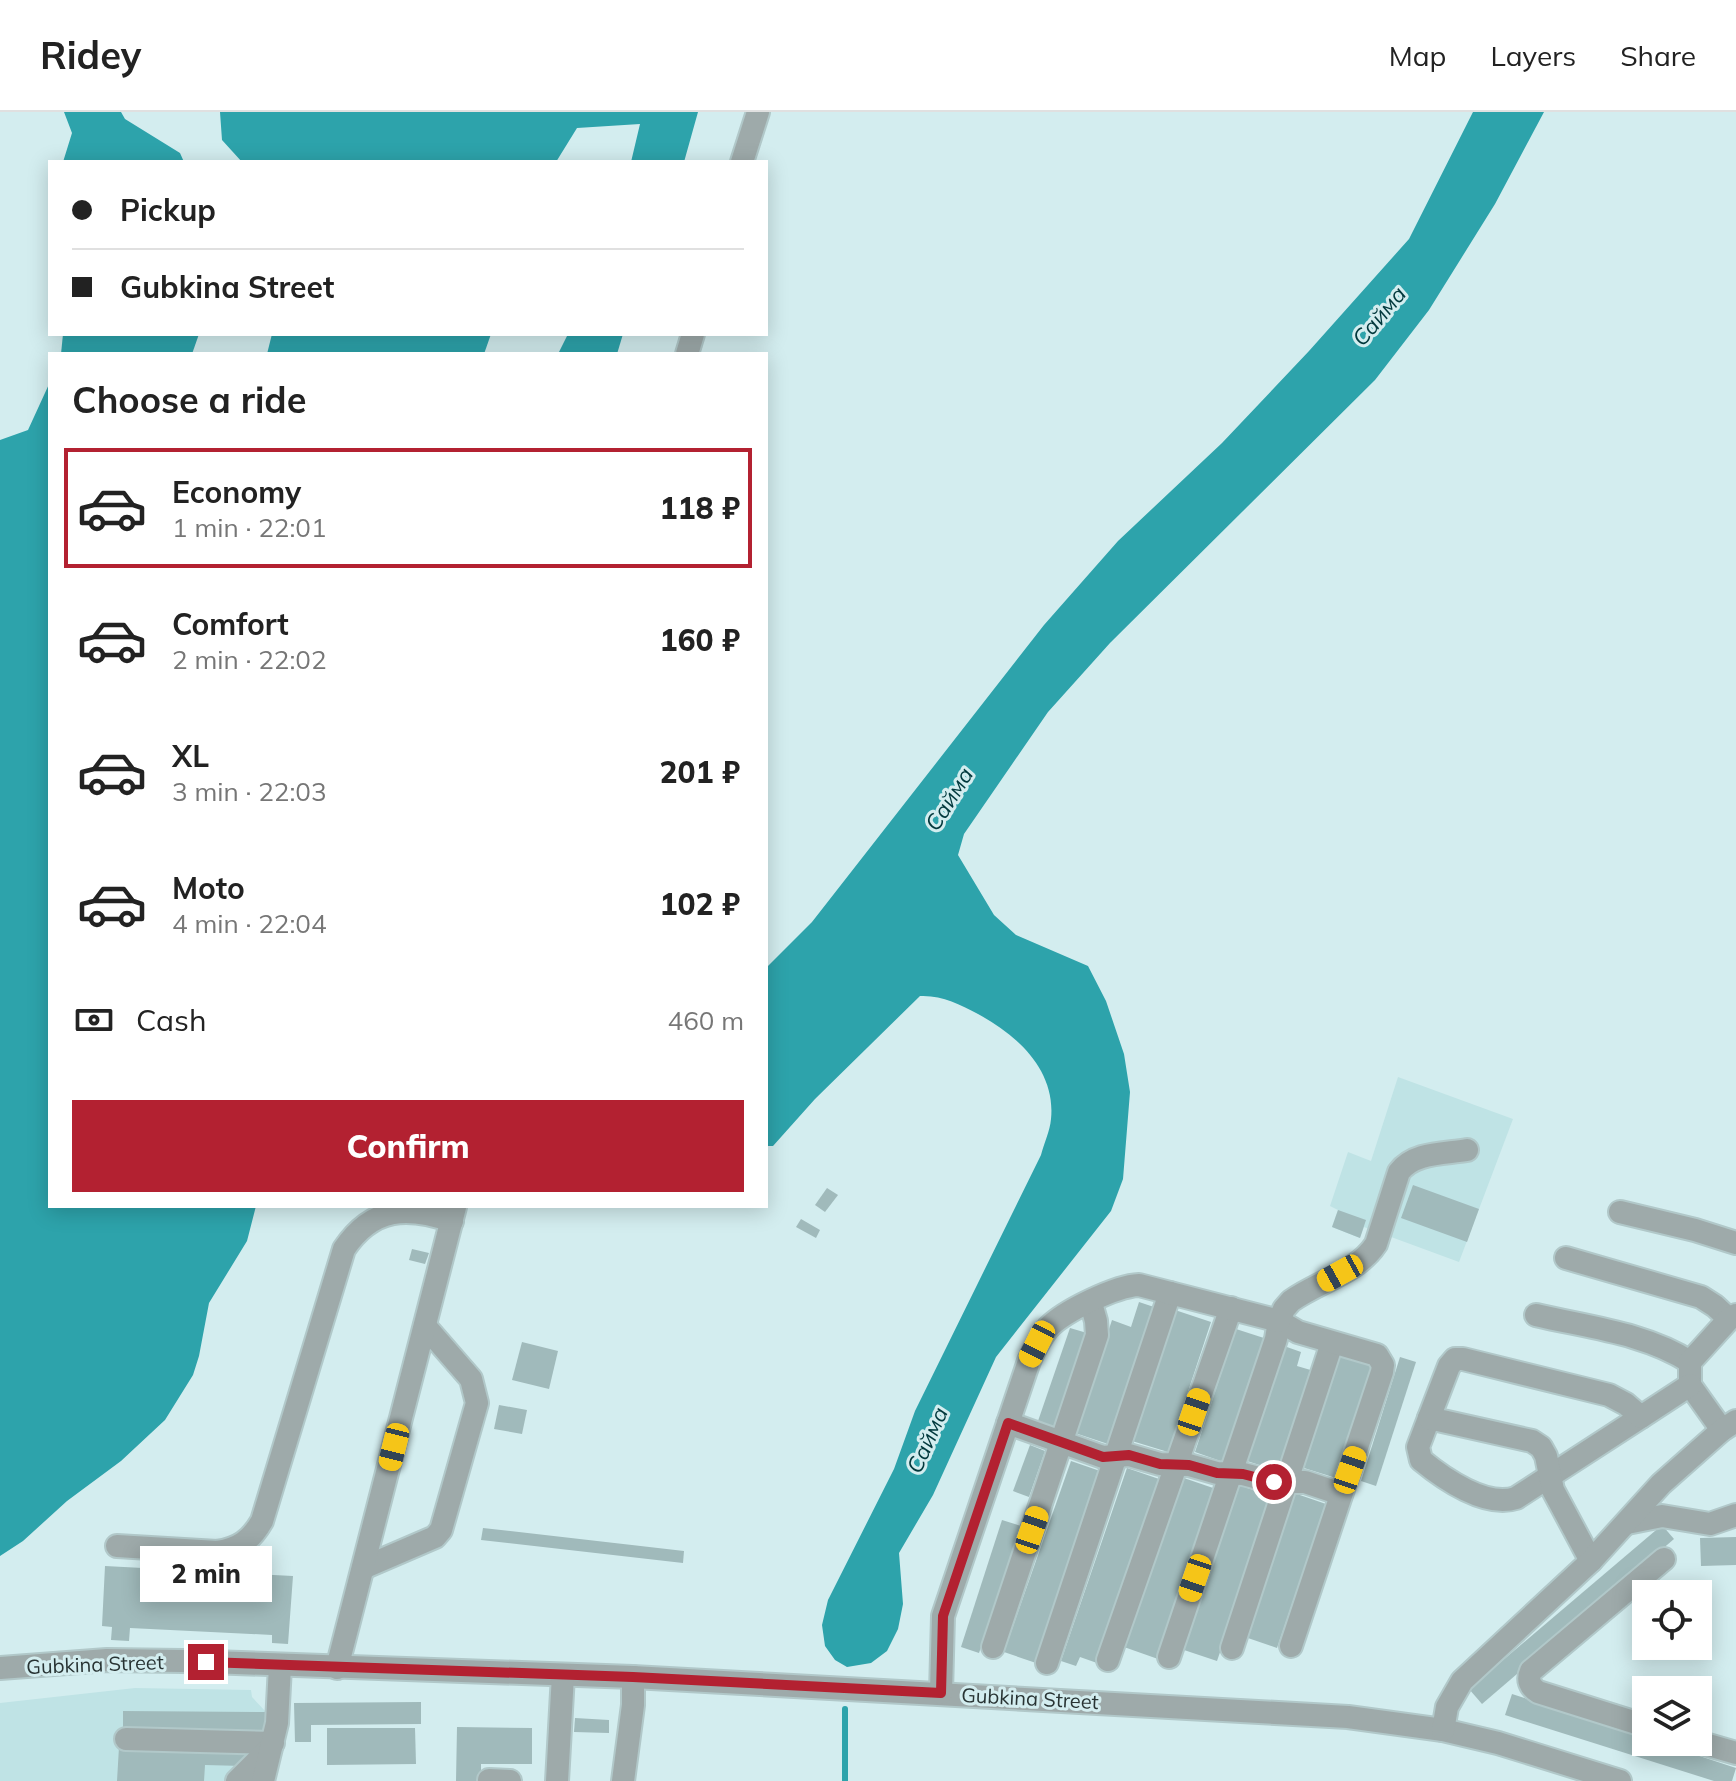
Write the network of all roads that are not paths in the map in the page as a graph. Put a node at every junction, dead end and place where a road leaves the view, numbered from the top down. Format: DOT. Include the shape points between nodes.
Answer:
graph roads {
  1 [pos="758,112"];
  2 [pos="743,160"];
  3 [pos="1467,1150"];
  4 [pos="1620,1212"];
  5 [pos="454,1213"];
  6 [pos="1736,1243"];
  7 [pos="1566,1258"];
  8 [pos="1170,1293"];
  9 [pos="1091,1303"];
  10 [pos="1231,1308"];
  11 [pos="1536,1315"];
  12 [pos="1732,1317"];
  13 [pos="1279,1321"];
  14 [pos="425,1326"];
  15 [pos="1332,1343"];
  16 [pos="1690,1362"];
  17 [pos="1690,1385"];
  18 [pos="1641,1417"];
  19 [pos="1429,1418"];
  20 [pos="1008,1423"];
  21 [pos="1729,1426"];
  22 [pos="1061,1442"];
  23 [pos="1116,1456"];
  24 [pos="1176,1464"];
  25 [pos="1231,1473"];
  26 [pos="1549,1476"];
  27 [pos="1286,1482"];
  28 [pos="1341,1494"];
  29 [pos="1736,1515"];
  30 [pos="1627,1523"];
  31 [pos="117,1546"];
  32 [pos="1664,1559"];
  33 [pos="1591,1561"];
  34 [pos="363,1568"];
  35 [pos="1291,1646"];
  36 [pos="993,1647"];
  37 [pos="1232,1648"];
  38 [pos="1169,1657"];
  39 [pos="1108,1660"];
  40 [pos="1047,1663"];
  41 [pos="280,1666"];
  42 [pos="0,1668"];
  43 [pos="337,1668"];
  44 [pos="563,1675"];
  45 [pos="633,1677"];
  46 [pos="941,1693"];
  47 [pos="1632,1722"];
  48 [pos="1443,1730"];
  49 [pos="126,1739"];
  50 [pos="273,1743"];
  51 [pos="1712,1746"];
  52 [pos="1736,1753"];
  53 [pos="262,1779"];
  54 [pos="489,1780"];
  55 [pos="237,1781"];
  56 [pos="510,1781"];
  57 [pos="557,1781"];
  58 [pos="623,1781"];
  59 [pos="1620,1781"];
  1 -- 2 [label="street"];
  3 -- 13 [label="street" via="1406,1163 1371,1252 1291,1301"];
  4 -- 6 [label="street"];
  5 -- 14 [label="street"];
  5 -- 31 [label="street" via="390,1213 362,1228 344,1249 262,1521 245,1544 217,1552"];
  7 -- 12 [label="street" via="1701,1297"];
  8 -- 9 [label="street" via="1127,1286"];
  8 -- 10 [label="street"];
  8 -- 23 [label="street"];
  9 -- 20 [label="street" via="1046,1330 1029,1361"];
  9 -- 22 [label="street" via="1097,1335"];
  10 -- 13 [label="street"];
  10 -- 24 [label="street"];
  11 -- 16 [label="street" via="1651,1343"];
  12 -- 16 [label="street"];
  13 -- 15 [label="street"];
  13 -- 25 [label="street"];
  14 -- 34 [label="street"];
  14 -- 34 [label="street" via="471,1379 477,1403 441,1530"];
  15 -- 27 [label="street"];
  15 -- 28 [label="street" via="1377,1355 1383,1365"];
  16 -- 17 [label="street"];
  17 -- 18 [label="street"];
  17 -- 21 [label="street"];
  18 -- 19 [label="street" via="1609,1395 1455,1359"];
  18 -- 26 [label="street"];
  19 -- 26 [label="street" via="1532,1441 1546,1456"];
  19 -- 26 [label="street" via="1418,1447 1421,1460 1476,1494 1507,1501"];
  20 -- 22 [label="street"];
  20 -- 46 [label="street" via="943,1616"];
  21 -- 30 [label="street" via="1661,1484"];
  22 -- 23 [label="street" via="1103,1457"];
  22 -- 36 [label="street"];
  23 -- 24 [label="street"];
  23 -- 40 [label="street"];
  24 -- 25 [label="street"];
  24 -- 39 [label="street"];
  25 -- 27 [label="street"];
  25 -- 38 [label="street"];
  26 -- 33 [label="street"];
  27 -- 28 [label="street" via="1305,1482"];
  27 -- 37 [label="street"];
  28 -- 35 [label="street"];
  29 -- 30 [label="street" via="1710,1524 1662,1516"];
  30 -- 33 [label="street"];
  32 -- 47 [label="street" via="1529,1676 1538,1692"];
  33 -- 48 [label="street" via="1462,1681 1447,1707"];
  34 -- 43 [label="street"];
  41 -- 42 [label="street, Gubkina Street" via="107,1660"];
  41 -- 43 [label="street, Gubkina Street"];
  41 -- 50 [label="street"];
  43 -- 44 [label="street, Gubkina Street"];
  44 -- 45 [label="street, Gubkina Street"];
  44 -- 57 [label="street"];
  45 -- 46 [label="street, Gubkina Street"];
  45 -- 58 [label="street"];
  46 -- 48 [label="street, Gubkina Street" via="1348,1717"];
  48 -- 59 [label="street, Gubkina Street"];
  49 -- 50 [label="street"];
  50 -- 53 [label="street"];
  50 -- 55 [label="street"];
  51 -- 52 [label="street"];
  54 -- 56 [label="street"];
}
